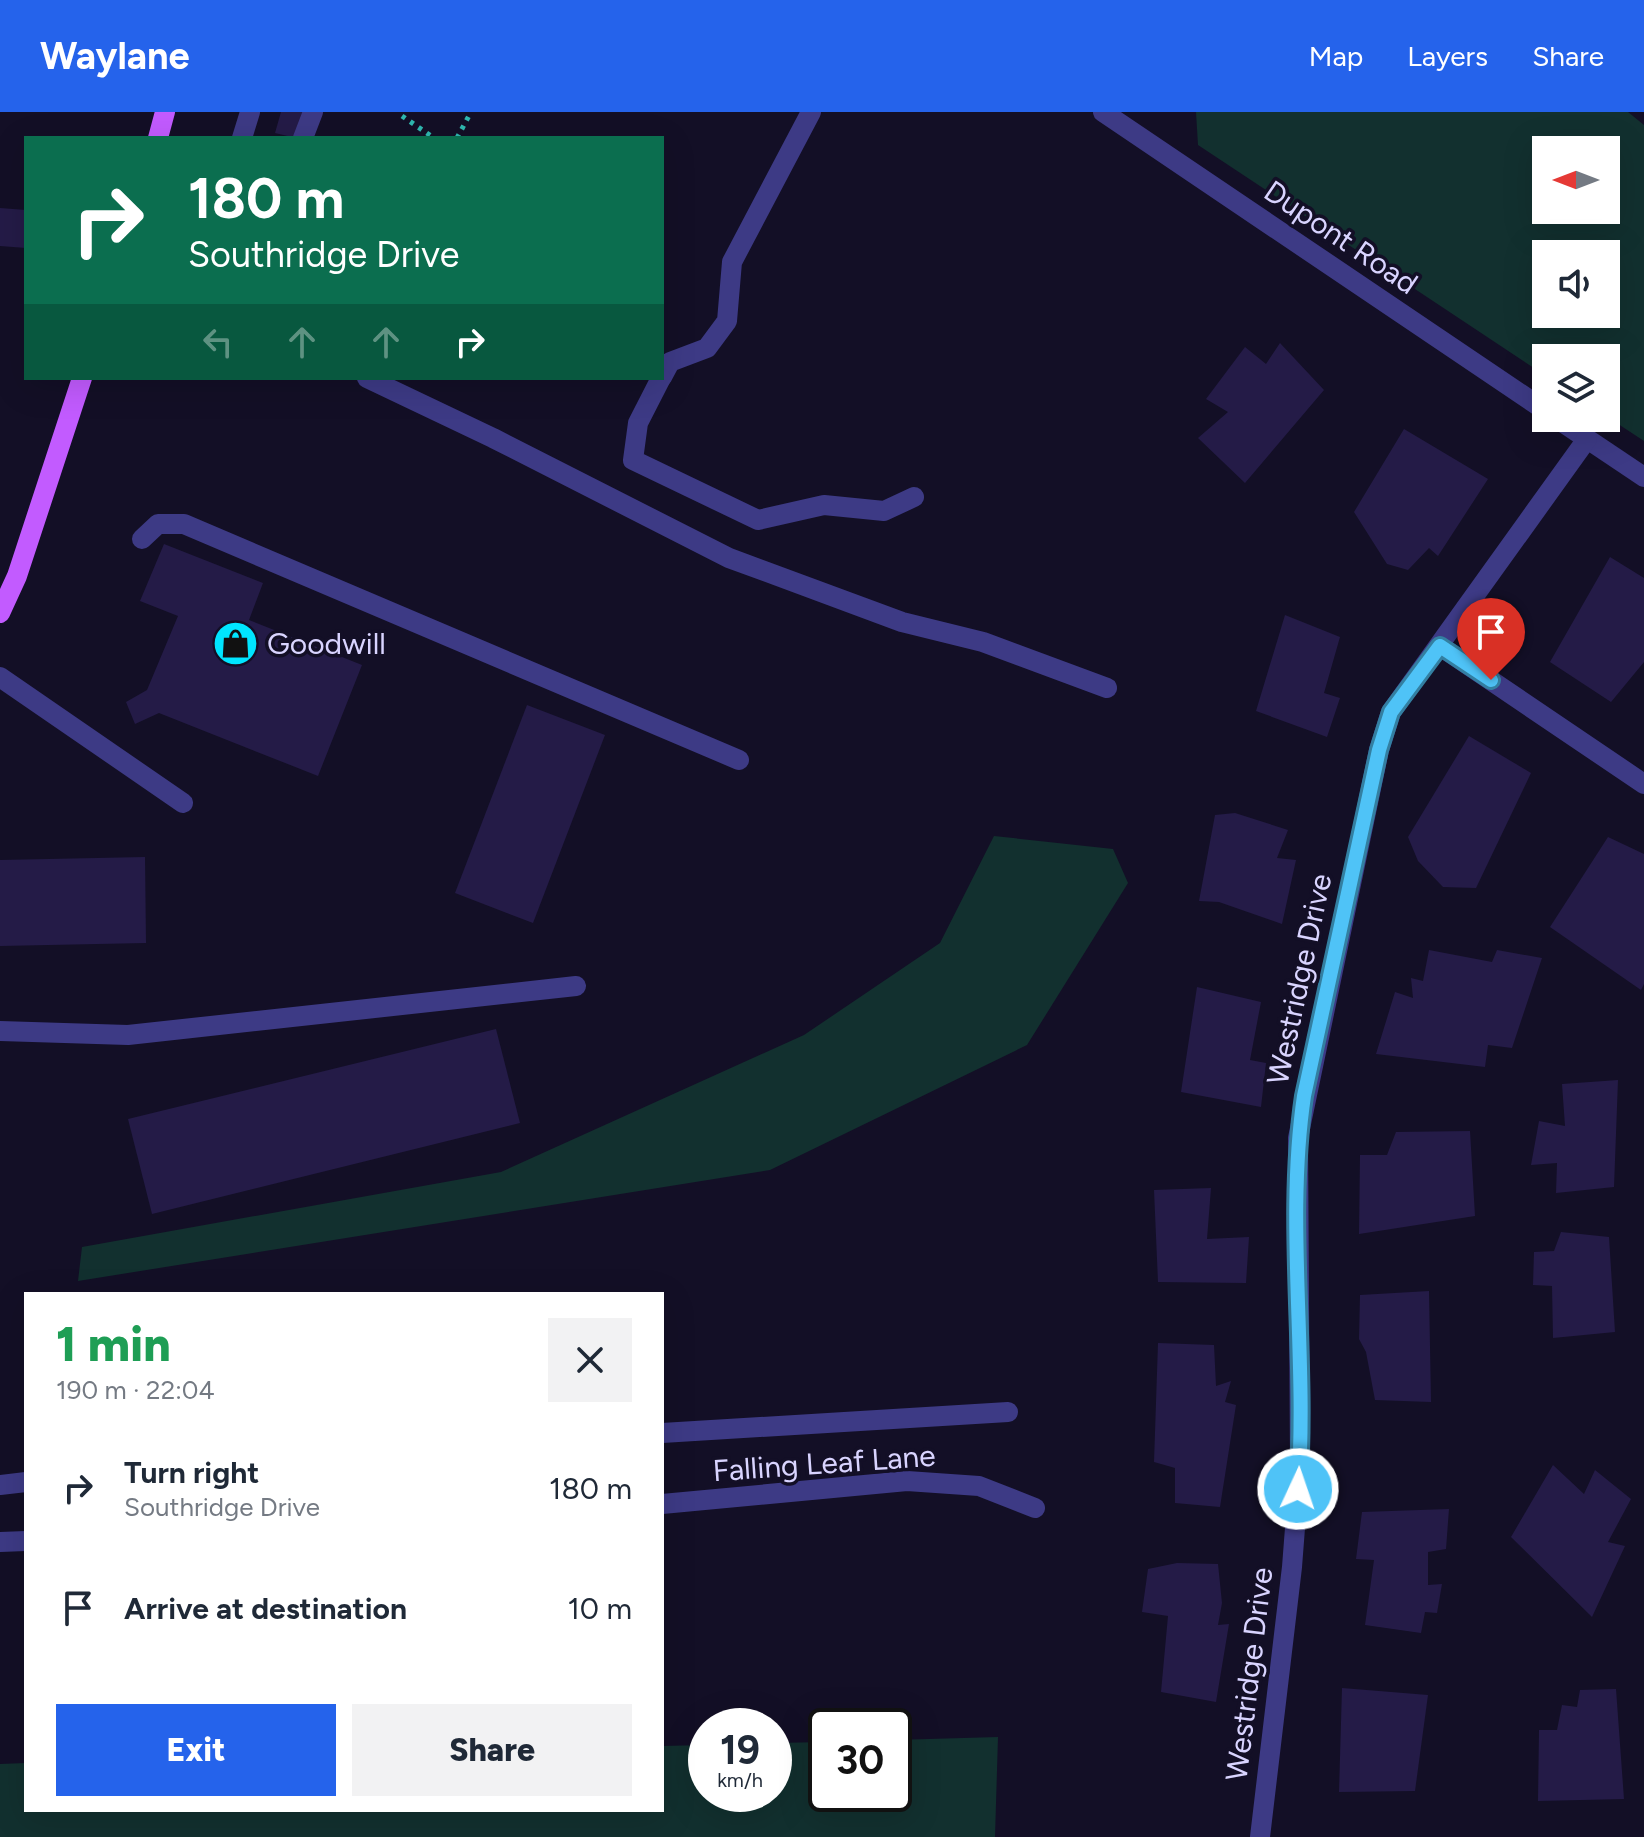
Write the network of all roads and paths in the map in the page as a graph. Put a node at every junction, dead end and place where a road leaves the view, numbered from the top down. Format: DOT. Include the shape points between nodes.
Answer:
graph roads {
  1 [pos="165,112"];
  2 [pos="250,112"];
  3 [pos="313,112"];
  4 [pos="471,112"];
  5 [pos="811,112"];
  6 [pos="1103,112"];
  7 [pos="402,116"];
  8 [pos="159,136"];
  9 [pos="243,136"];
  10 [pos="304,136"];
  11 [pos="431,136"];
  12 [pos="458,136"];
  13 [pos="664,374"];
  14 [pos="81,380"];
  15 [pos="371,380"];
  16 [pos="661,380"];
  17 [pos="1532,402"];
  18 [pos="1577,432"];
  19 [pos="1587,439"];
  20 [pos="1644,477"];
  21 [pos="914,497"];
  22 [pos="142,539"];
  23 [pos="0,613"];
  24 [pos="1440,646"];
  25 [pos="0,677"];
  26 [pos="1107,688"];
  27 [pos="739,760"];
  28 [pos="1644,784"];
  29 [pos="183,803"];
  30 [pos="576,986"];
  31 [pos="0,1031"];
  32 [pos="1008,1412"];
  33 [pos="664,1433"];
  34 [pos="24,1482"];
  35 [pos="0,1485"];
  36 [pos="664,1504"];
  37 [pos="1035,1508"];
  38 [pos="24,1541"];
  39 [pos="0,1542"];
  40 [pos="1260,1837"];
  1 -- 8 [label="main road"];
  2 -- 9 [label="street"];
  3 -- 10 [label="street"];
  4 -- 12 [label="path"];
  5 -- 13 [label="street" via="732,262 727,321 707,348 670,362"];
  6 -- 17 [label="street, Dupont Road"];
  7 -- 11 [label="path"];
  14 -- 23 [label="main road"];
  15 -- 26 [label="street" via="729,558"];
  16 -- 21 [label="street" via="638,423 633,460 758,520 824,505 884,511"];
  18 -- 19 [label="street"];
  19 -- 20 [label="street"];
  19 -- 24 [label="street, Westridge Drive"];
  22 -- 27 [label="street" via="158,524 184,524"];
  24 -- 28 [label="street"];
  24 -- 40 [label="street, Westridge Drive" via="1391,712 1379,750 1304,1096 1298,1138 1300,1463"];
  25 -- 29 [label="street"];
  30 -- 31 [label="street" via="128,1035"];
  32 -- 33 [label="street"];
  34 -- 35 [label="street"];
  36 -- 37 [label="street, Falling Leaf Lane" via="907,1481 979,1486"];
  38 -- 39 [label="street"];
}
